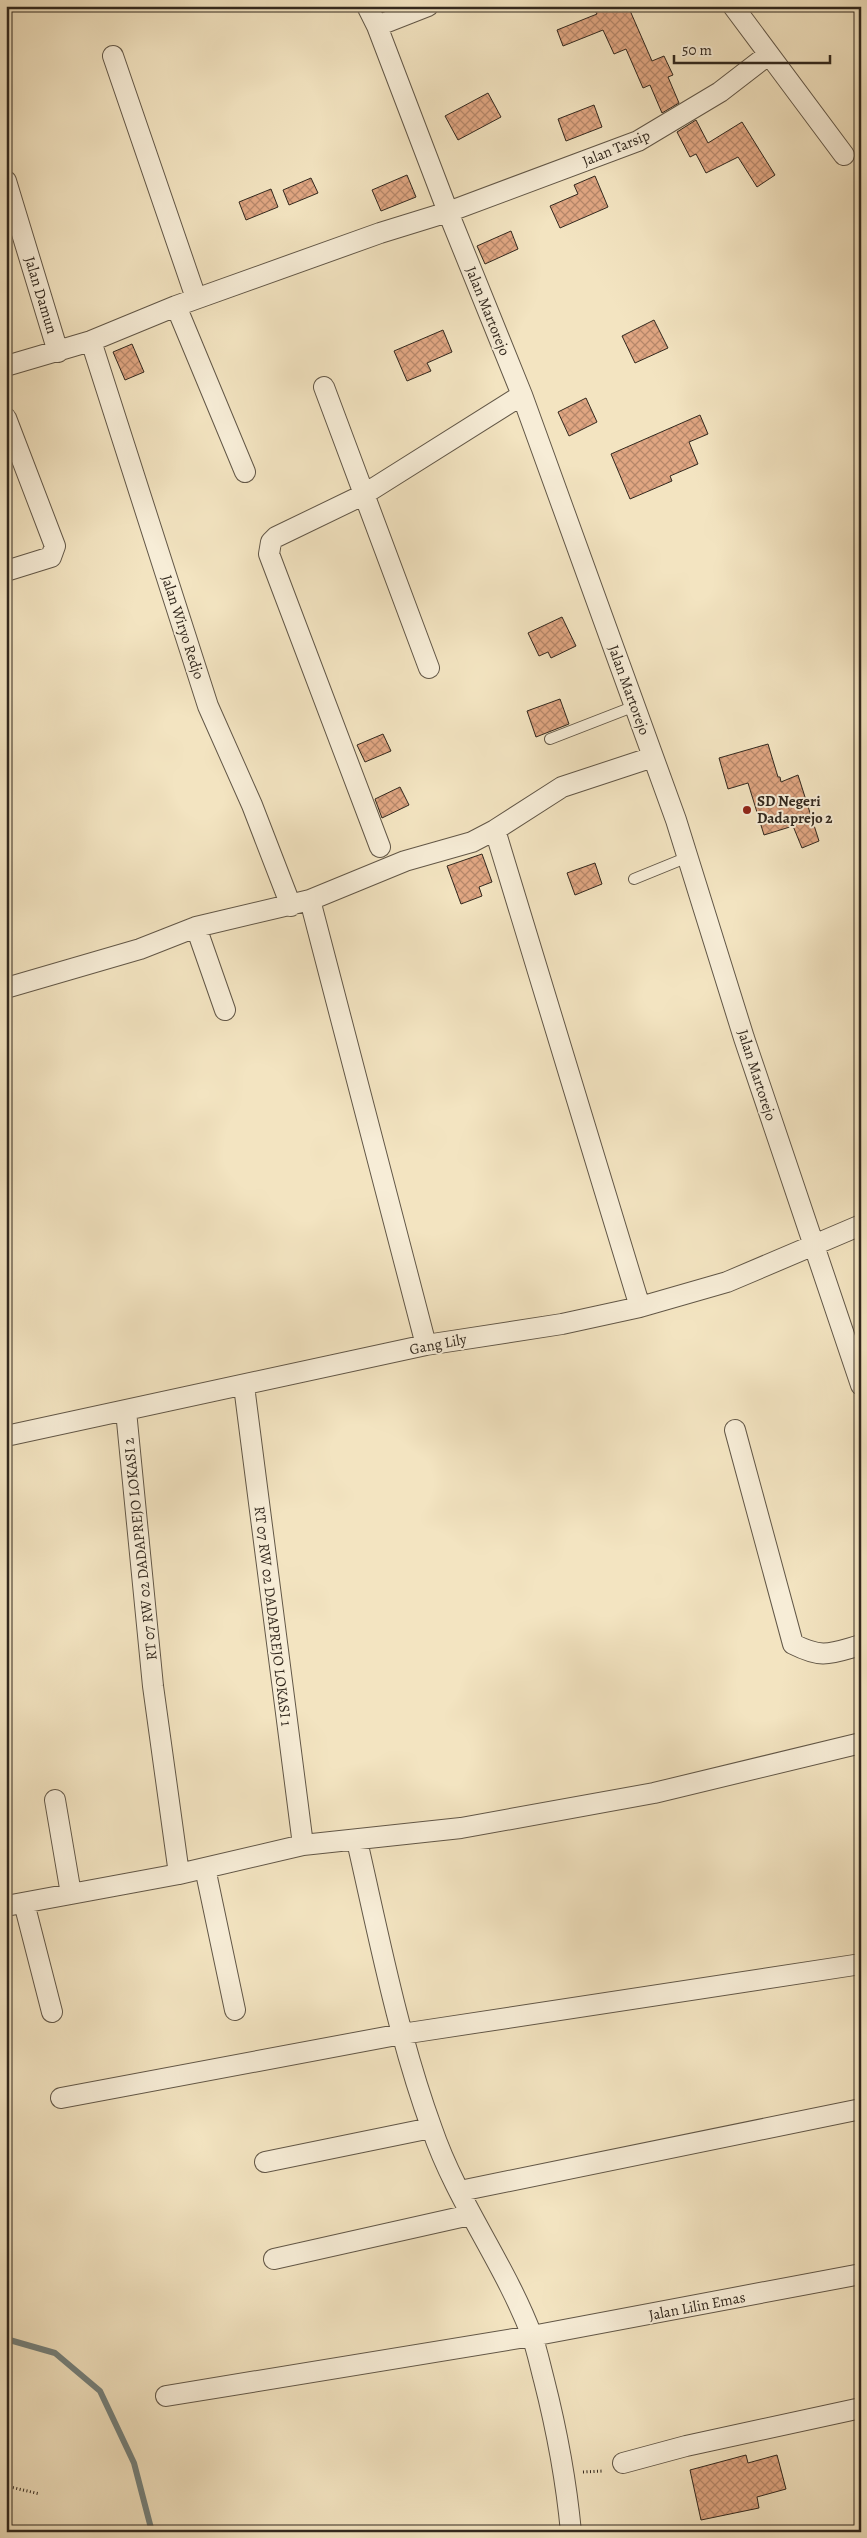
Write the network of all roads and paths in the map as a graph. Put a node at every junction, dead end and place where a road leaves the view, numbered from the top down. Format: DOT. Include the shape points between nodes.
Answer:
graph roads {
  1 [pos="367,6"];
  2 [pos="428,6"];
  3 [pos="733,6"];
  4 [pos="378,26"];
  5 [pos="768,55"];
  6 [pos="113,56"];
  7 [pos="844,155"];
  8 [pos="6,181"];
  9 [pos="448,212"];
  10 [pos="196,298"];
  11 [pos="176,306"];
  12 [pos="91,341"];
  13 [pos="58,352"];
  14 [pos="6,366"];
  15 [pos="324,387"];
  16 [pos="522,395"];
  17 [pos="6,418"];
  18 [pos="245,472"];
  19 [pos="363,494"];
  20 [pos="6,571"];
  21 [pos="429,668"];
  22 [pos="635,706"];
  23 [pos="550,739"];
  24 [pos="653,757"];
  25 [pos="495,830"];
  26 [pos="380,847"];
  27 [pos="688,857"];
  28 [pos="634,879"];
  29 [pos="310,900"];
  30 [pos="291,906"];
  31 [pos="196,927"];
  32 [pos="6,988"];
  33 [pos="225,1010"];
  34 [pos="861,1225"];
  35 [pos="813,1246"];
  36 [pos="640,1307"];
  37 [pos="426,1345"];
  38 [pos="861,1385"];
  39 [pos="244,1386"];
  40 [pos="126,1411"];
  41 [pos="735,1430"];
  42 [pos="6,1436"];
  43 [pos="861,1645"];
  44 [pos="861,1743"];
  45 [pos="55,1800"];
  46 [pos="357,1841"];
  47 [pos="303,1845"];
  48 [pos="206,1868"];
  49 [pos="179,1874"];
  50 [pos="71,1894"];
  51 [pos="15,1904"];
  52 [pos="861,1964"];
  53 [pos="235,2010"];
  54 [pos="52,2012"];
  55 [pos="402,2034"];
  56 [pos="61,2098"];
  57 [pos="861,2109"];
  58 [pos="431,2128"];
  59 [pos="265,2162"];
  60 [pos="460,2192"];
  61 [pos="470,2215"];
  62 [pos="274,2259"];
  63 [pos="861,2274"];
  64 [pos="532,2336"];
  65 [pos="166,2396"];
  66 [pos="861,2408"];
  67 [pos="623,2463"];
  68 [pos="566,2477"];
  69 [pos="6,2486"];
  70 [pos="40,2494"];
  71 [pos="571,2532"];
  1 -- 4 [label="street, Jalan Martorejo"];
  2 -- 4 [label="street"];
  3 -- 5 [label="street"];
  4 -- 9 [label="street, Jalan Martorejo"];
  5 -- 7 [label="street"];
  5 -- 9 [label="street, Jalan Tarsip" via="720,92 638,141"];
  6 -- 10 [label="street"];
  8 -- 13 [label="street, Jalan Damun"];
  9 -- 10 [label="street, Jalan Tarsip"];
  9 -- 16 [label="street, Jalan Martorejo"];
  10 -- 11 [label="street, Jalan Tarsip"];
  11 -- 12 [label="street, Jalan Tarsip"];
  11 -- 18 [label="street"];
  12 -- 13 [label="street, Jalan Tarsip"];
  12 -- 30 [label="street, Jalan Wiryo Redjo" via="208,706 252,805"];
  13 -- 14 [label="street, Jalan Tarsip"];
  15 -- 19 [label="street"];
  16 -- 19 [label="street"];
  16 -- 22 [label="street, Jalan Martorejo"];
  17 -- 20 [label="street" via="54,546 51,557"];
  19 -- 21 [label="street"];
  19 -- 26 [label="street" via="276,537 269,550"];
  22 -- 23 [label="lane"];
  22 -- 24 [label="street, Jalan Martorejo"];
  24 -- 25 [label="street" via="562,787"];
  24 -- 27 [label="street, Jalan Martorejo"];
  25 -- 29 [label="street" via="472,842 380,870"];
  25 -- 36 [label="street"];
  27 -- 28 [label="lane"];
  27 -- 35 [label="street, Jalan Martorejo"];
  29 -- 30 [label="street"];
  29 -- 37 [label="street"];
  30 -- 31 [label="street"];
  31 -- 32 [label="street" via="140,949"];
  31 -- 33 [label="street"];
  34 -- 35 [label="street, Gang Lily"];
  35 -- 36 [label="street, Gang Lily" via="727,1282"];
  35 -- 38 [label="street, Jalan Martorejo"];
  36 -- 37 [label="street, Gang Lily" via="562,1324"];
  37 -- 39 [label="street, Gang Lily"];
  39 -- 40 [label="street, Gang Lily"];
  39 -- 47 [label="street, RT 07 RW 02 DADAPREJO LOKASI 1"];
  40 -- 42 [label="street, Gang Lily"];
  40 -- 49 [label="street, RT 07 RW 02 DADAPREJO LOKASI 2" via="153,1686"];
  41 -- 43 [label="street" via="793,1644 823,1655"];
  44 -- 46 [label="street" via="654,1793 461,1828"];
  45 -- 50 [label="street"];
  46 -- 47 [label="street"];
  46 -- 55 [label="street"];
  47 -- 48 [label="street"];
  48 -- 49 [label="street"];
  48 -- 53 [label="street"];
  49 -- 50 [label="street"];
  50 -- 51 [label="street"];
  51 -- 54 [label="street"];
  52 -- 55 [label="street"];
  55 -- 56 [label="street"];
  55 -- 58 [label="street"];
  57 -- 60 [label="street"];
  58 -- 59 [label="street"];
  58 -- 60 [label="street"];
  60 -- 61 [label="street"];
  61 -- 62 [label="street"];
  61 -- 64 [label="street"];
  63 -- 64 [label="street, Jalan Lilin Emas"];
  64 -- 65 [label="street, Jalan Lilin Emas"];
  64 -- 68 [label="street" via="558,2433"];
  66 -- 67 [label="street"];
  67 -- 68 [label="path" via="605,2471 586,2471"];
  68 -- 71 [label="street"];
  69 -- 70 [label="path"];
}
